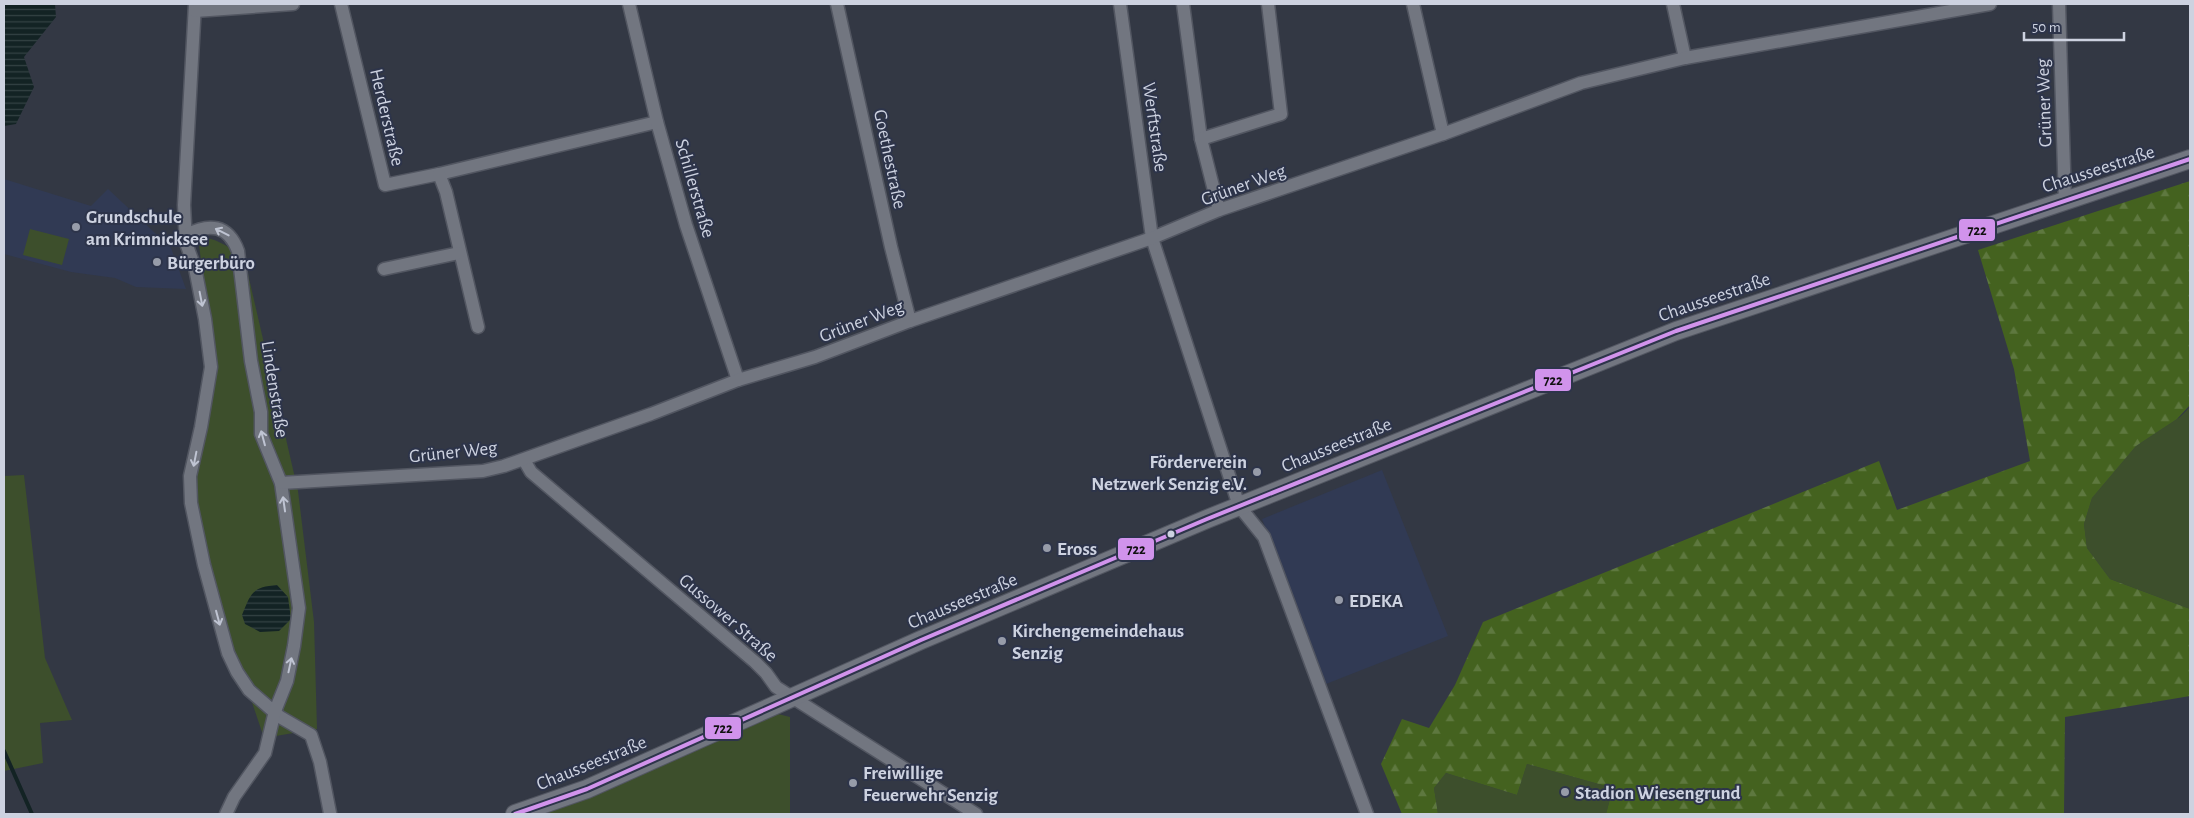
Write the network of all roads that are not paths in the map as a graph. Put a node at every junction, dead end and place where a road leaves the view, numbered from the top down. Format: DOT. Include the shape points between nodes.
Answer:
graph roads {
  1 [pos="293,4"];
  2 [pos="341,4"];
  3 [pos="629,4"];
  4 [pos="837,4"];
  5 [pos="1120,4"];
  6 [pos="1183,4"];
  7 [pos="1268,4"];
  8 [pos="1413,4"];
  9 [pos="1673,4"];
  10 [pos="1990,4"];
  11 [pos="2059,4"];
  12 [pos="195,7"];
  13 [pos="1685,58"];
  14 [pos="657,122"];
  15 [pos="1442,134"];
  16 [pos="1202,139"];
  17 [pos="2190,159"];
  18 [pos="439,174"];
  19 [pos="2065,202"];
  20 [pos="1220,210"];
  21 [pos="186,235"];
  22 [pos="1152,238"];
  23 [pos="459,253"];
  24 [pos="384,269"];
  25 [pos="910,321"];
  26 [pos="478,327"];
  27 [pos="738,380"];
  28 [pos="524,460"];
  29 [pos="281,483"];
  30 [pos="1239,506"];
  31 [pos="790,697"];
  32 [pos="275,711"];
  33 [pos="330,812"];
  34 [pos="969,812"];
  35 [pos="226,814"];
  36 [pos="515,814"];
  37 [pos="1367,814"];
  1 -- 12 [label="street"];
  2 -- 18 [label="street, Herderstraße" via="384,185"];
  3 -- 14 [label="street, Schillerstraße"];
  4 -- 25 [label="street, Goethestraße"];
  5 -- 22 [label="street, Werftstraße"];
  6 -- 16 [label="street"];
  7 -- 16 [label="street" via="1281,114"];
  8 -- 15 [label="street"];
  9 -- 13 [label="street"];
  10 -- 13 [label="street, Grüner Weg"];
  11 -- 19 [label="street, Grüner Weg"];
  12 -- 21 [label="street" via="184,205"];
  13 -- 15 [label="street, Grüner Weg" via="1581,83"];
  14 -- 18 [label="street, Herderstraße"];
  14 -- 27 [label="street, Schillerstraße" via="686,225"];
  15 -- 20 [label="street, Grüner Weg"];
  16 -- 20 [label="street"];
  17 -- 19 [label="main road, Chausseestraße"];
  18 -- 23 [label="street"];
  19 -- 30 [label="main road, Chausseestraße" via="1676,331"];
  20 -- 22 [label="street, Grüner Weg"];
  29 -- 21 [label="street, Lindenstraße, one-way" via="261,434 261,412 251,361 238,251 233,238 219,229 202,227"];
  21 -- 32 [label="street, one-way" via="205,319 210,367 190,476 191,503 228,653 248,690"];
  22 -- 25 [label="street, Grüner Weg"];
  22 -- 30 [label="street, Werftstraße"];
  23 -- 24 [label="street"];
  23 -- 26 [label="street"];
  25 -- 27 [label="street, Grüner Weg" via="815,358"];
  27 -- 28 [label="street, Grüner Weg"];
  28 -- 29 [label="street, Grüner Weg" via="483,471"];
  28 -- 31 [label="street, Gussower Straße" via="531,472 755,662 776,687"];
  32 -- 29 [label="street, Lindenstraße, one-way" via="287,681 299,608"];
  30 -- 31 [label="main road, Chausseestraße"];
  30 -- 37 [label="street, Werftstraße" via="1264,537"];
  31 -- 34 [label="street, Gussower Straße"];
  31 -- 36 [label="main road, Chausseestraße" via="587,789"];
  32 -- 33 [label="street" via="312,735"];
  32 -- 35 [label="street, Lindenstraße" via="265,753 234,796"];
}
